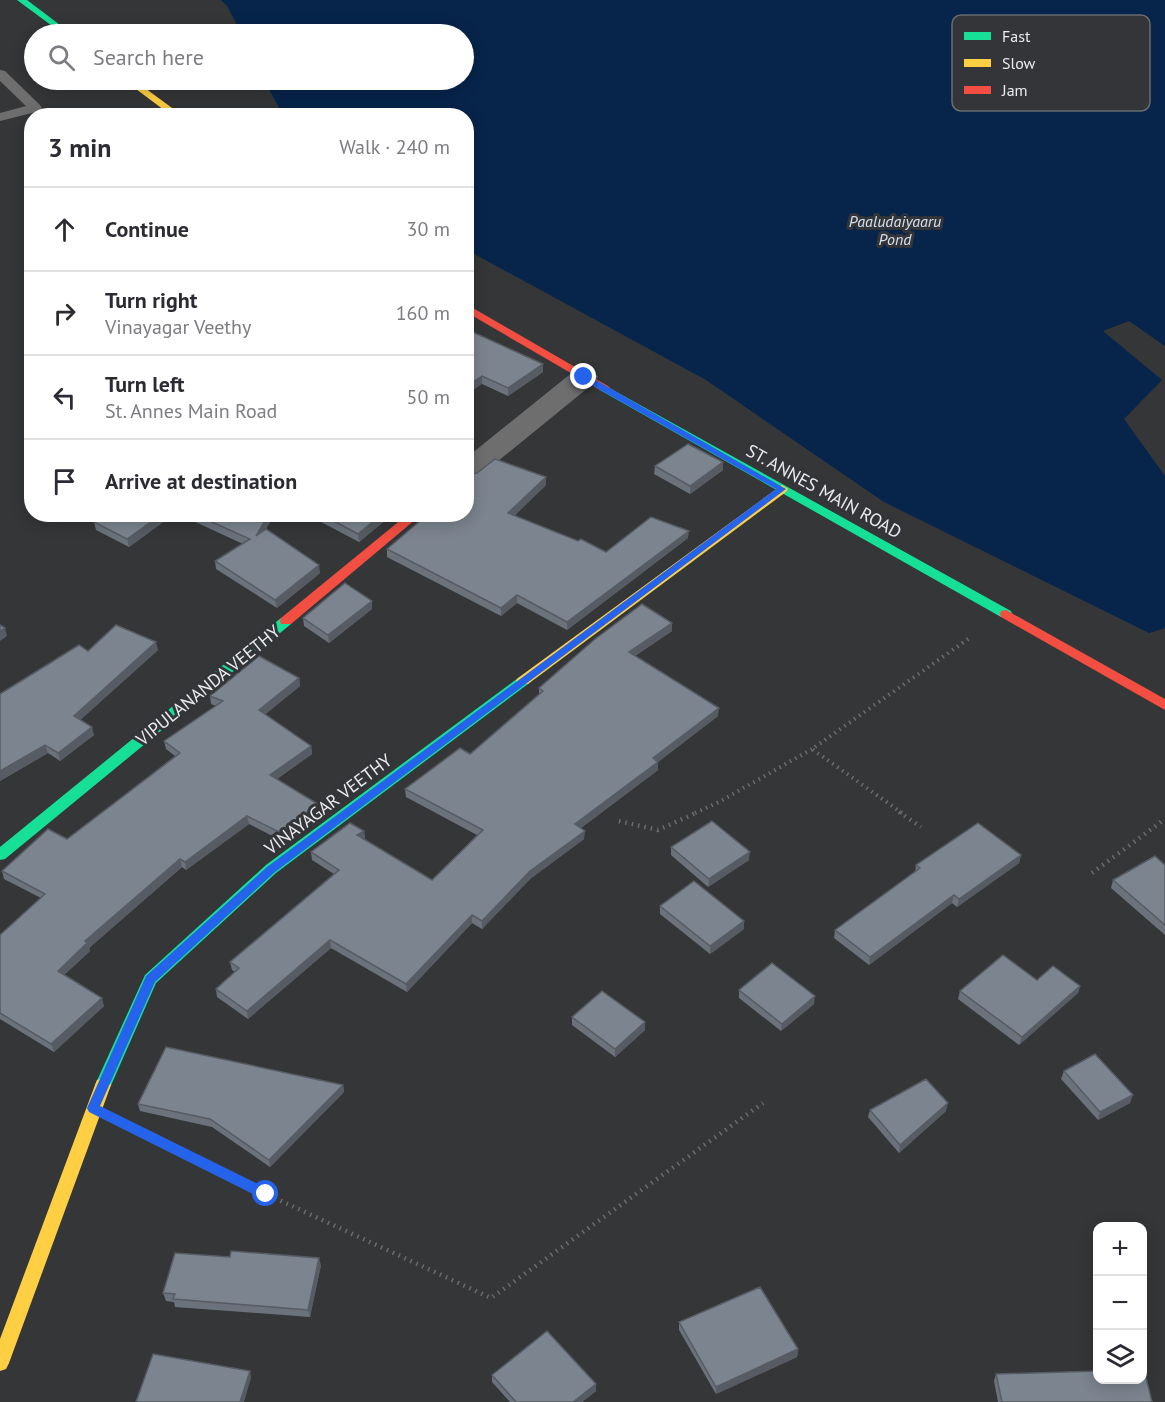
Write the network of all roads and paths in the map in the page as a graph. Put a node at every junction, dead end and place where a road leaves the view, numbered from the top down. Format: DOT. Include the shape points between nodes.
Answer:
graph roads {
  1 [pos="21,0"];
  2 [pos="54,24"];
  3 [pos="0,74"];
  4 [pos="143,90"];
  5 [pos="35,108"];
  6 [pos="167,108"];
  7 [pos="24,111"];
  8 [pos="0,117"];
  9 [pos="474,312"];
  10 [pos="584,377"];
  11 [pos="474,466"];
  12 [pos="782,489"];
  13 [pos="406,522"];
  14 [pos="1005,613"];
  15 [pos="1165,705"];
  16 [pos="812,749"];
  17 [pos="1165,819"];
  18 [pos="619,821"];
  19 [pos="921,827"];
  20 [pos="0,855"];
  21 [pos="1092,873"];
  22 [pos="763,1103"];
  23 [pos="93,1108"];
  24 [pos="0,1363"];
  1 -- 2 [label="street"];
  3 -- 5 [label="lane"];
  4 -- 6 [label="street"];
  7 -- 8 [label="lane"];
  9 -- 10 [label="street, ST. ANNES MAIN ROAD"];
  10 -- 11 [label="street"];
  10 -- 12 [label="street, ST. ANNES MAIN ROAD"];
  12 -- 14 [label="street, ST. ANNES MAIN ROAD"];
  12 -- 23 [label="street, VINAYAGAR VEETHY" via="271,869 150,979"];
  13 -- 20 [label="street, VIPULANANDA VEETHY"];
  14 -- 15 [label="street, ST. ANNES MAIN ROAD"];
  14 -- 16 [label="path"];
  16 -- 18 [label="path" via="719,802 658,830"];
  16 -- 19 [label="path"];
  17 -- 21 [label="path"];
  22 -- 23 [label="path" via="491,1298 266,1194"];
  23 -- 24 [label="street, VINAYAGAR VEETHY"];
}
